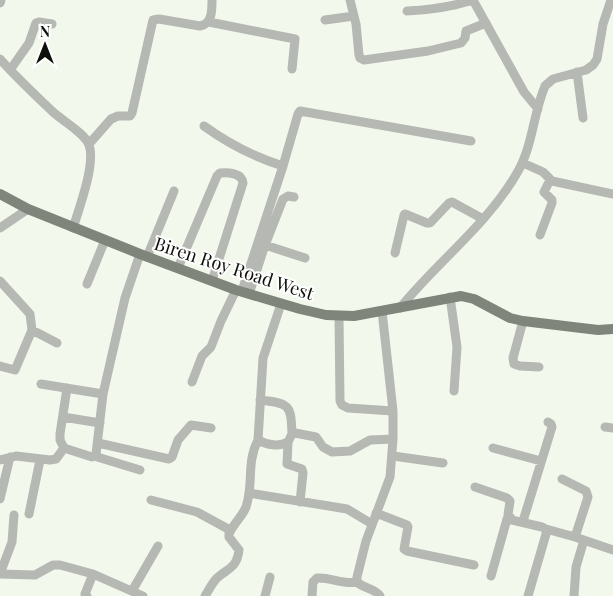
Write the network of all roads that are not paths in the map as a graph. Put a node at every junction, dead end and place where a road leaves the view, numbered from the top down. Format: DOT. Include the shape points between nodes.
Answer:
graph roads {
  1 [pos="212,0"];
  2 [pos="350,0"];
  3 [pos="611,0"];
  4 [pos="407,11"];
  5 [pos="354,16"];
  6 [pos="609,17"];
  7 [pos="325,20"];
  8 [pos="209,22"];
  9 [pos="486,23"];
  10 [pos="52,24"];
  11 [pos="0,59"];
  12 [pos="292,69"];
  13 [pos="10,70"];
  14 [pos="578,72"];
  15 [pos="538,109"];
  16 [pos="583,118"];
  17 [pos="204,126"];
  18 [pos="471,141"];
  19 [pos="89,144"];
  20 [pos="523,163"];
  21 [pos="283,166"];
  22 [pos="550,180"];
  23 [pos="174,191"];
  24 [pos="0,194"];
  25 [pos="613,194"];
  26 [pos="294,197"];
  27 [pos="28,210"];
  28 [pos="483,218"];
  29 [pos="0,228"];
  30 [pos="73,228"];
  31 [pos="540,235"];
  32 [pos="105,240"];
  33 [pos="265,245"];
  34 [pos="395,253"];
  35 [pos="144,255"];
  36 [pos="305,258"];
  37 [pos="178,268"];
  38 [pos="0,281"];
  39 [pos="212,281"];
  40 [pos="87,284"];
  41 [pos="242,291"];
  42 [pos="450,297"];
  43 [pos="281,304"];
  44 [pos="400,308"];
  45 [pos="382,311"];
  46 [pos="339,317"];
  47 [pos="523,321"];
  48 [pos="613,329"];
  49 [pos="32,330"];
  50 [pos="57,343"];
  51 [pos="0,366"];
  52 [pos="539,368"];
  53 [pos="192,382"];
  54 [pos="41,384"];
  55 [pos="67,388"];
  56 [pos="454,390"];
  57 [pos="103,394"];
  58 [pos="260,400"];
  59 [pos="393,411"];
  60 [pos="62,417"];
  61 [pos="548,422"];
  62 [pos="100,423"];
  63 [pos="211,428"];
  64 [pos="290,438"];
  65 [pos="393,439"];
  66 [pos="258,440"];
  67 [pos="98,443"];
  68 [pos="64,448"];
  69 [pos="493,448"];
  70 [pos="94,456"];
  71 [pos="393,456"];
  72 [pos="10,457"];
  73 [pos="0,460"];
  74 [pos="40,460"];
  75 [pos="541,460"];
  76 [pos="443,463"];
  77 [pos="140,470"];
  78 [pos="562,479"];
  79 [pos="475,488"];
  80 [pos="249,493"];
  81 [pos="0,499"];
  82 [pos="151,500"];
  83 [pos="300,502"];
  84 [pos="29,514"];
  85 [pos="376,514"];
  86 [pos="14,515"];
  87 [pos="511,518"];
  88 [pos="523,521"];
  89 [pos="372,524"];
  90 [pos="546,529"];
  91 [pos="230,530"];
  92 [pos="579,538"];
  93 [pos="158,546"];
  94 [pos="613,550"];
  95 [pos="474,565"];
  96 [pos="0,574"];
  97 [pos="93,574"];
  98 [pos="491,576"];
  99 [pos="270,577"];
  100 [pos="357,582"];
  101 [pos="132,590"];
  102 [pos="86,596"];
  103 [pos="143,596"];
  104 [pos="205,596"];
  105 [pos="265,596"];
  106 [pos="312,596"];
  107 [pos="380,596"];
  108 [pos="528,596"];
  109 [pos="574,596"];
  1 -- 8 [label="street"];
  2 -- 5 [label="street"];
  3 -- 6 [label="street"];
  4 -- 9 [label="street" via="435,10 473,0"];
  5 -- 7 [label="street"];
  5 -- 9 [label="street" via="359,55 364,60 461,43 466,31"];
  6 -- 14 [label="street" via="597,59 593,65"];
  8 -- 12 [label="street" via="295,39"];
  8 -- 19 [label="street" via="200,26 159,18 153,20 132,113 111,119"];
  9 -- 15 [label="street" via="524,92"];
  10 -- 13 [label="street" via="36,23 29,43"];
  11 -- 13 [label="street"];
  13 -- 19 [label="street"];
  14 -- 15 [label="street" via="553,79 546,86"];
  14 -- 16 [label="street"];
  15 -- 20 [label="street"];
  17 -- 21 [label="street" via="232,145"];
  18 -- 21 [label="street" via="300,110"];
  19 -- 30 [label="street" via="87,180"];
  20 -- 22 [label="street" via="543,172"];
  20 -- 28 [label="street"];
  21 -- 41 [label="street"];
  22 -- 25 [label="street"];
  22 -- 31 [label="street" via="544,192 552,201"];
  23 -- 35 [label="street"];
  24 -- 27 [label="main road, Biren Roy Road West"];
  26 -- 33 [label="street" via="283,199"];
  27 -- 29 [label="street"];
  27 -- 30 [label="main road, Biren Roy Road West"];
  28 -- 34 [label="street" via="452,202 430,223 405,214"];
  28 -- 44 [label="street"];
  30 -- 32 [label="main road, Biren Roy Road West"];
  32 -- 35 [label="main road, Biren Roy Road West"];
  32 -- 40 [label="street"];
  33 -- 36 [label="street"];
  33 -- 41 [label="street"];
  35 -- 37 [label="main road, Biren Roy Road West"];
  35 -- 57 [label="street" via="125,298"];
  37 -- 39 [label="main road, Biren Roy Road West"];
  37 -- 39 [label="street" via="217,176 225,172 240,176 243,183"];
  38 -- 49 [label="street" via="30,314"];
  39 -- 41 [label="main road, Biren Roy Road West"];
  41 -- 43 [label="main road, Biren Roy Road West"];
  41 -- 53 [label="street" via="224,312 211,347 202,356"];
  42 -- 44 [label="main road, Biren Roy Road West"];
  42 -- 47 [label="main road, Biren Roy Road West" via="474,299 510,318"];
  42 -- 56 [label="street" via="457,347"];
  43 -- 46 [label="main road, Biren Roy Road West"];
  43 -- 58 [label="street" via="263,358"];
  44 -- 45 [label="main road, Biren Roy Road West"];
  45 -- 46 [label="main road, Biren Roy Road West"];
  45 -- 59 [label="street"];
  46 -- 59 [label="street" via="342,405"];
  47 -- 48 [label="main road, Biren Roy Road West"];
  47 -- 52 [label="street" via="514,364"];
  49 -- 50 [label="street"];
  49 -- 51 [label="street" via="15,370"];
  54 -- 55 [label="street"];
  55 -- 57 [label="street"];
  55 -- 60 [label="street"];
  57 -- 62 [label="street"];
  58 -- 64 [label="street" via="280,402 286,406 291,417"];
  58 -- 66 [label="street"];
  59 -- 65 [label="street"];
  60 -- 62 [label="street"];
  60 -- 68 [label="street" via="60,440"];
  61 -- 75 [label="street" via="552,427"];
  62 -- 67 [label="street"];
  63 -- 67 [label="street" via="191,425 178,440 169,459"];
  64 -- 65 [label="street" via="295,433 316,437 323,447 332,452 350,451 370,440"];
  64 -- 66 [label="street" via="281,445"];
  64 -- 83 [label="street" via="287,464 302,469 303,473"];
  65 -- 71 [label="street"];
  66 -- 80 [label="street" via="251,460"];
  67 -- 70 [label="street"];
  68 -- 70 [label="street"];
  68 -- 74 [label="street" via="56,458"];
  69 -- 75 [label="street"];
  70 -- 77 [label="street"];
  71 -- 76 [label="street"];
  71 -- 85 [label="street" via="390,477"];
  72 -- 73 [label="street"];
  72 -- 74 [label="street"];
  72 -- 81 [label="street"];
  74 -- 84 [label="street"];
  75 -- 88 [label="street"];
  78 -- 92 [label="street" via="588,493"];
  79 -- 87 [label="street" via="507,498"];
  80 -- 83 [label="street"];
  80 -- 91 [label="street" via="243,514"];
  82 -- 91 [label="street" via="197,512"];
  83 -- 89 [label="street" via="347,509"];
  85 -- 89 [label="street"];
  85 -- 95 [label="street" via="407,525 404,545 407,552"];
  86 -- 96 [label="street" via="12,542"];
  87 -- 88 [label="street"];
  87 -- 98 [label="street" via="506,521"];
  88 -- 90 [label="street"];
  89 -- 100 [label="street"];
  90 -- 92 [label="street"];
  90 -- 108 [label="street"];
  91 -- 104 [label="street" via="229,537 239,550 236,562 218,577"];
  92 -- 94 [label="street"];
  92 -- 109 [label="street"];
  93 -- 101 [label="street"];
  96 -- 97 [label="street" via="35,575 53,565"];
  97 -- 101 [label="street"];
  97 -- 102 [label="street"];
  99 -- 105 [label="street"];
  100 -- 106 [label="street" via="350,584 317,578 313,582"];
  100 -- 107 [label="street"];
  101 -- 103 [label="street"];
}
